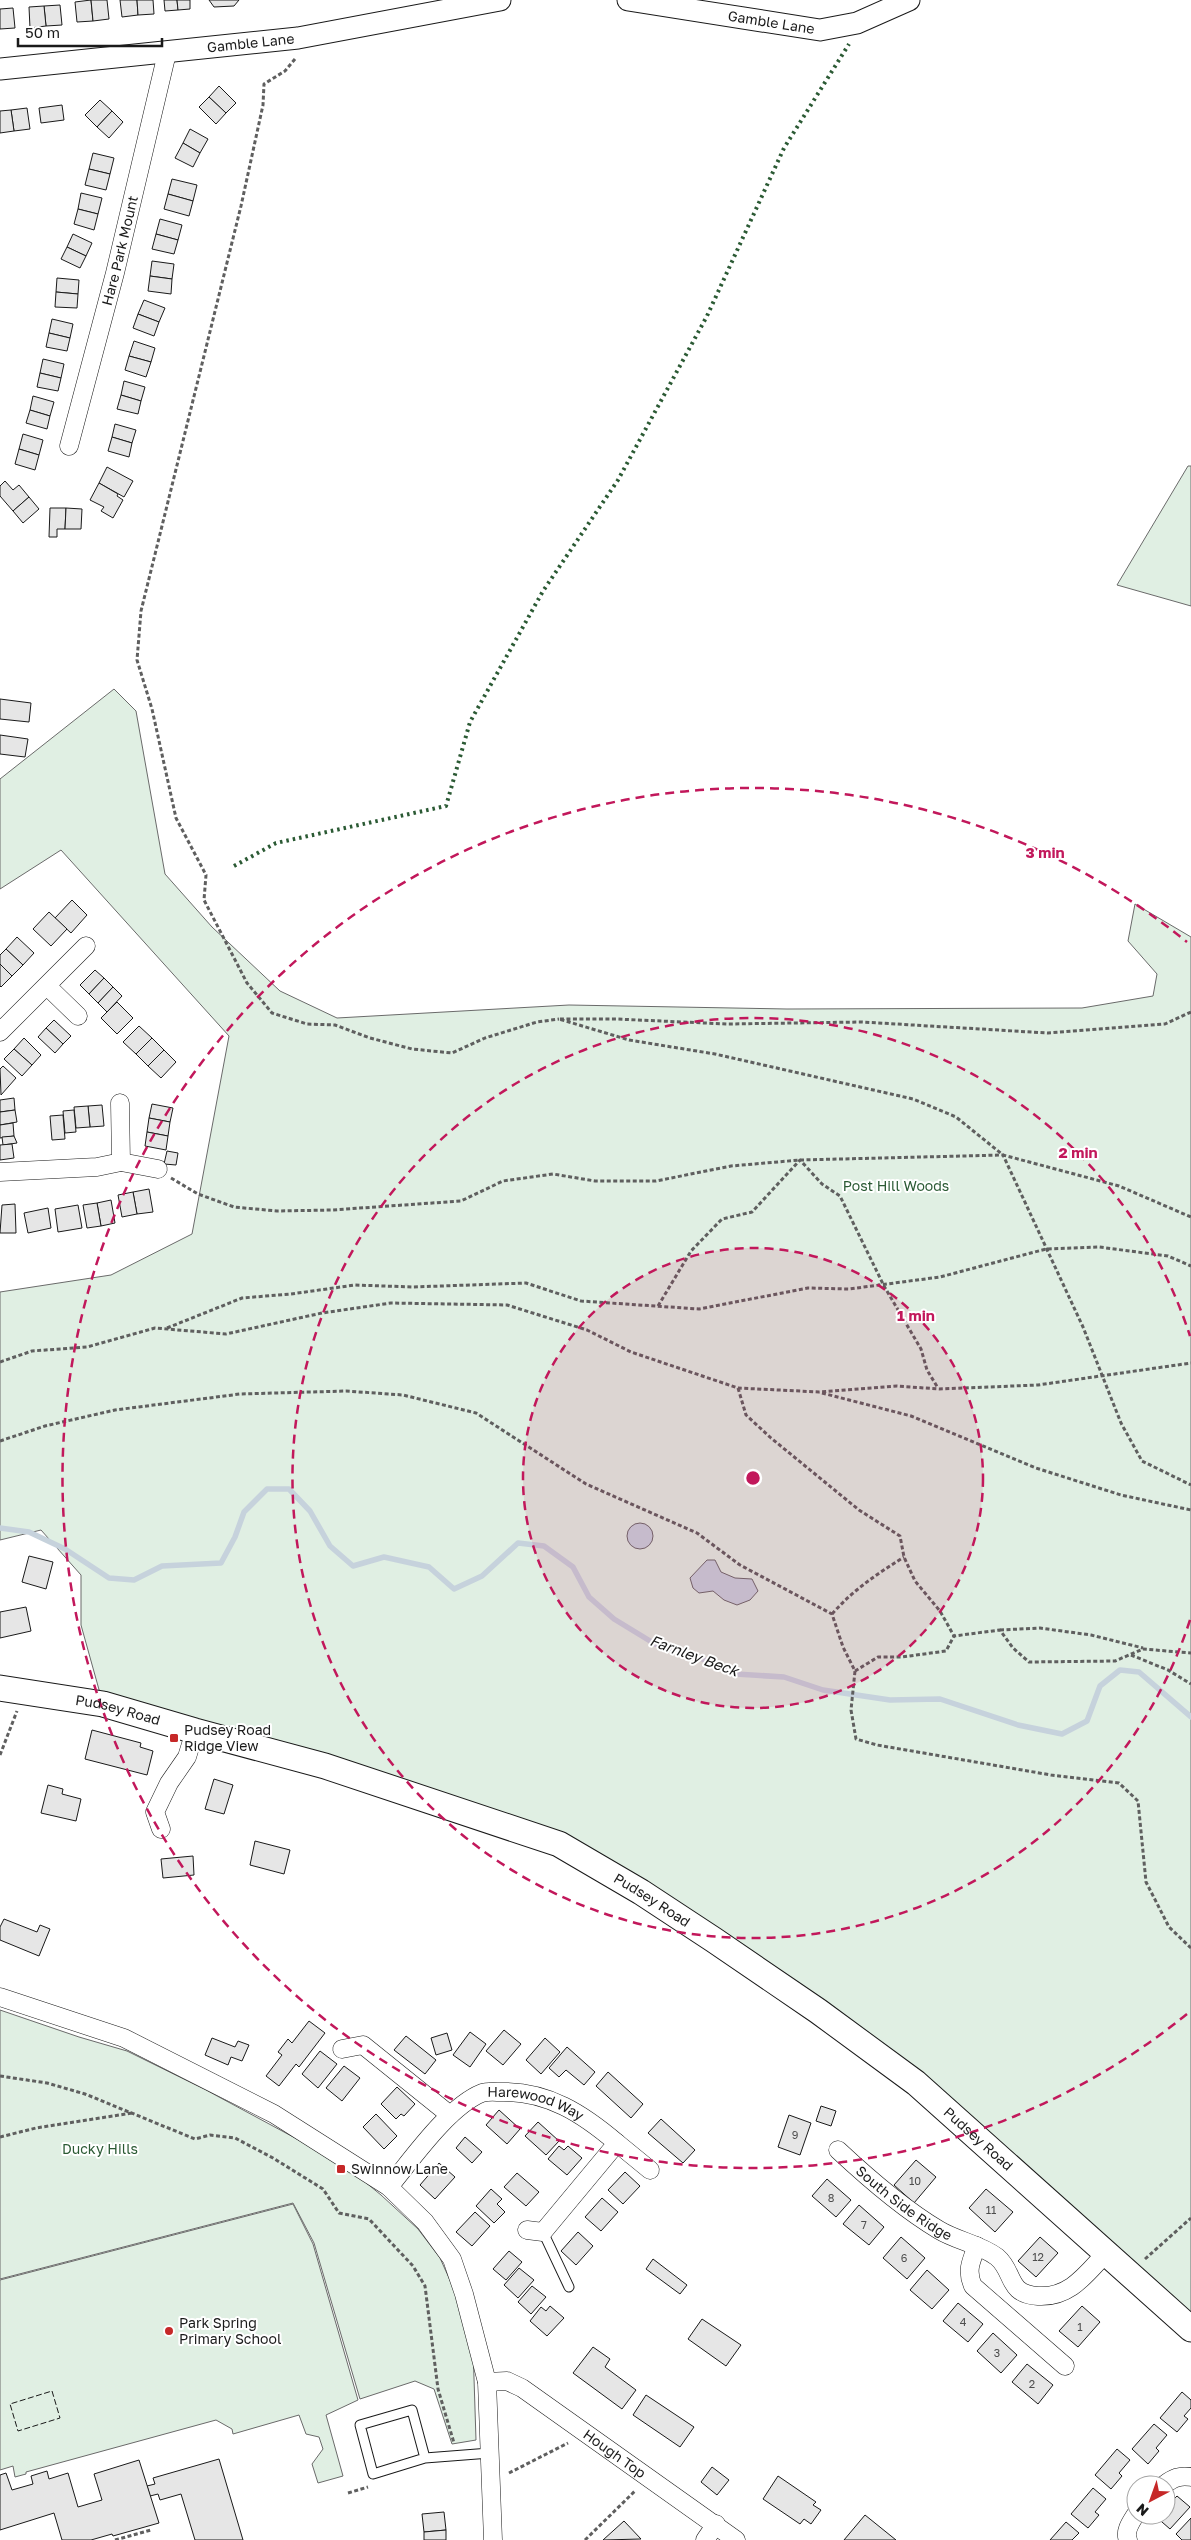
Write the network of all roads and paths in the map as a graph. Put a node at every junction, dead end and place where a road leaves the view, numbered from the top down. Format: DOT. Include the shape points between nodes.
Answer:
graph roads {
  1 [pos="500,0"];
  2 [pos="628,0"];
  3 [pos="909,0"];
  4 [pos="298,38"];
  5 [pos="167,53"];
  6 [pos="0,69"];
  7 [pos="69,446"];
  8 [pos="86,946"];
  9 [pos="48,986"];
  10 [pos="1191,1012"];
  11 [pos="78,1016"];
  12 [pos="558,1019"];
  13 [pos="0,1032"];
  14 [pos="120,1103"];
  15 [pos="1003,1155"];
  16 [pos="800,1160"];
  17 [pos="121,1162"];
  18 [pos="158,1169"];
  19 [pos="0,1172"];
  20 [pos="1191,1216"];
  21 [pos="1046,1249"];
  22 [pos="1191,1266"];
  23 [pos="884,1286"];
  24 [pos="658,1306"];
  25 [pos="167,1328"];
  26 [pos="0,1362"];
  27 [pos="1191,1363"];
  28 [pos="1103,1376"];
  29 [pos="738,1388"];
  30 [pos="939,1389"];
  31 [pos="819,1392"];
  32 [pos="0,1441"];
  33 [pos="1191,1485"];
  34 [pos="1191,1510"];
  35 [pos="904,1557"];
  36 [pos="832,1614"];
  37 [pos="1000,1630"];
  38 [pos="954,1636"];
  39 [pos="1143,1649"];
  40 [pos="1191,1653"];
  41 [pos="1130,1654"];
  42 [pos="855,1671"];
  43 [pos="1191,1684"];
  44 [pos="0,1688"];
  45 [pos="25,1691"];
  46 [pos="195,1731"];
  47 [pos="0,1755"];
  48 [pos="161,1829"];
  49 [pos="1191,1948"];
  50 [pos="0,1997"];
  51 [pos="342,2049"];
  52 [pos="0,2076"];
  53 [pos="133,2113"];
  54 [pos="450,2115"];
  55 [pos="0,2137"];
  56 [pos="617,2143"];
  57 [pos="838,2150"];
  58 [pos="650,2170"];
  59 [pos="389,2187"];
  60 [pos="1191,2218"];
  61 [pos="535,2231"];
  62 [pos="977,2246"];
  63 [pos="1106,2253"];
  64 [pos="1130,2275"];
  65 [pos="569,2287"];
  66 [pos="1191,2329"];
  67 [pos="1066,2366"];
  68 [pos="487,2382"];
  69 [pos="586,2434"];
  70 [pos="490,2453"];
  71 [pos="457,2454"];
  72 [pos="425,2458"];
  73 [pos="1191,2477"];
  74 [pos="649,2478"];
  75 [pos="1176,2478"];
  76 [pos="492,2488"];
  77 [pos="716,2524"];
  78 [pos="1129,2525"];
  79 [pos="151,2530"];
  80 [pos="1125,2539"];
  81 [pos="115,2540"];
  82 [pos="493,2540"];
  83 [pos="585,2540"];
  84 [pos="704,2540"];
  85 [pos="736,2540"];
  1 -- 4 [label="street, Gamble Lane"];
  2 -- 3 [label="street, Gamble Lane" via="820,30 856,23"];
  4 -- 5 [label="street, Gamble Lane"];
  4 -- 12 [label="path" via="300,54 285,71 264,84 263,105 241,206 141,612 137,660 152,709 176,818 206,875 204,900 247,983 272,1012 307,1024 335,1025 412,1049 452,1053 485,1038"];
  5 -- 6 [label="street, Gamble Lane"];
  5 -- 7 [label="street, Hare Park Mount" via="115,273"];
  8 -- 9 [label="street"];
  9 -- 11 [label="street"];
  9 -- 13 [label="street"];
  10 -- 12 [label="path" via="1165,1024 1048,1033 862,1022 727,1024 616,1018"];
  12 -- 15 [label="path" via="629,1040 715,1054 913,1099 956,1117"];
  14 -- 17 [label="street"];
  15 -- 16 [label="path"];
  15 -- 20 [label="path" via="1119,1186"];
  15 -- 21 [label="path"];
  16 -- 18 [label="path" via="731,1166 656,1181 595,1182 553,1174 503,1181 460,1201 332,1210 234,1207 198,1194"];
  16 -- 23 [label="path" via="822,1184 840,1196"];
  16 -- 24 [label="path" via="752,1212 722,1219 690,1251"];
  17 -- 18 [label="street"];
  17 -- 19 [label="street" via="97,1167"];
  21 -- 22 [label="path" via="1099,1247 1168,1256"];
  21 -- 23 [label="path" via="940,1277"];
  21 -- 28 [label="path"];
  23 -- 24 [label="path" via="808,1288 699,1309"];
  23 -- 30 [label="path" via="921,1349 927,1370"];
  24 -- 25 [label="path" via="581,1301 526,1283 413,1287 355,1285 242,1298"];
  25 -- 26 [label="path" via="155,1328 87,1347 32,1351"];
  25 -- 29 [label="path" via="226,1334 322,1313 390,1303 506,1305 588,1330 631,1352"];
  27 -- 28 [label="path"];
  28 -- 30 [label="path" via="1038,1385"];
  28 -- 33 [label="path" via="1121,1422 1142,1461"];
  29 -- 31 [label="path"];
  29 -- 35 [label="path" via="746,1416 859,1510 900,1536"];
  30 -- 31 [label="path" via="897,1386"];
  31 -- 34 [label="path" via="911,1416 1055,1474 1122,1495"];
  32 -- 36 [label="path" via="44,1426 116,1410 240,1394 346,1391 403,1395 476,1413 586,1484 697,1533 740,1565"];
  35 -- 36 [label="path" via="847,1596"];
  35 -- 38 [label="path" via="915,1581"];
  36 -- 42 [label="path"];
  37 -- 38 [label="path"];
  37 -- 39 [label="path" via="1040,1628 1091,1635"];
  37 -- 41 [label="path" via="1028,1662 1115,1661"];
  38 -- 42 [label="path" via="946,1651 902,1657 878,1656"];
  39 -- 40 [label="path"];
  39 -- 41 [label="path"];
  41 -- 43 [label="path"];
  42 -- 49 [label="path" via="851,1710 856,1739 1051,1775 1119,1783 1138,1801 1146,1882 1169,1927"];
  44 -- 45 [label="main road, Pudsey Road"];
  45 -- 46 [label="main road, Pudsey Road" via="104,1704"];
  45 -- 47 [label="path"];
  46 -- 48 [label="street" via="187,1757 155,1812"];
  46 -- 63 [label="main road, Pudsey Road" via="325,1766 559,1844 714,1940 916,2083"];
  50 -- 59 [label="street" via="124,2038 274,2114"];
  51 -- 54 [label="street" via="363,2045"];
  52 -- 53 [label="path" via="57,2086"];
  53 -- 55 [label="path"];
  53 -- 71 [label="path" via="195,2139 210,2135 235,2138 323,2190 339,2213 369,2219 413,2266 425,2286 438,2389"];
  54 -- 56 [label="street, Harewood Way" via="483,2092 519,2091 558,2103 589,2119"];
  54 -- 59 [label="street, Harewood Way"];
  56 -- 58 [label="street, Harewood Way"];
  56 -- 61 [label="street"];
  57 -- 62 [label="street, South Side Ridge" via="922,2220"];
  59 -- 68 [label="street" via="425,2222 452,2259"];
  60 -- 64 [label="path"];
  61 -- 65 [label="lane"];
  62 -- 63 [label="street, South Side Ridge" via="999,2259 1011,2283 1020,2292 1037,2296 1053,2296 1068,2291"];
  62 -- 67 [label="street" via="968,2276 973,2286"];
  63 -- 64 [label="main road, Pudsey Road"];
  64 -- 66 [label="main road, Pudsey Road"];
  68 -- 69 [label="street, Hough Top" via="507,2381 522,2388"];
  68 -- 70 [label="street"];
  69 -- 74 [label="street, Hough Top"];
  69 -- 76 [label="path" via="507,2474 506,2487"];
  70 -- 71 [label="lane"];
  70 -- 76 [label="street"];
  71 -- 72 [label="lane"];
  72 -- 72 [label="lane" via="373,2474 360,2425 412,2410"];
  73 -- 75 [label="street"];
  74 -- 77 [label="street, Hough Top"];
  74 -- 83 [label="path"];
  76 -- 82 [label="street"];
  77 -- 84 [label="street"];
  77 -- 85 [label="street, Hough Top"];
  78 -- 80 [label="street"];
  79 -- 81 [label="path"];
}
